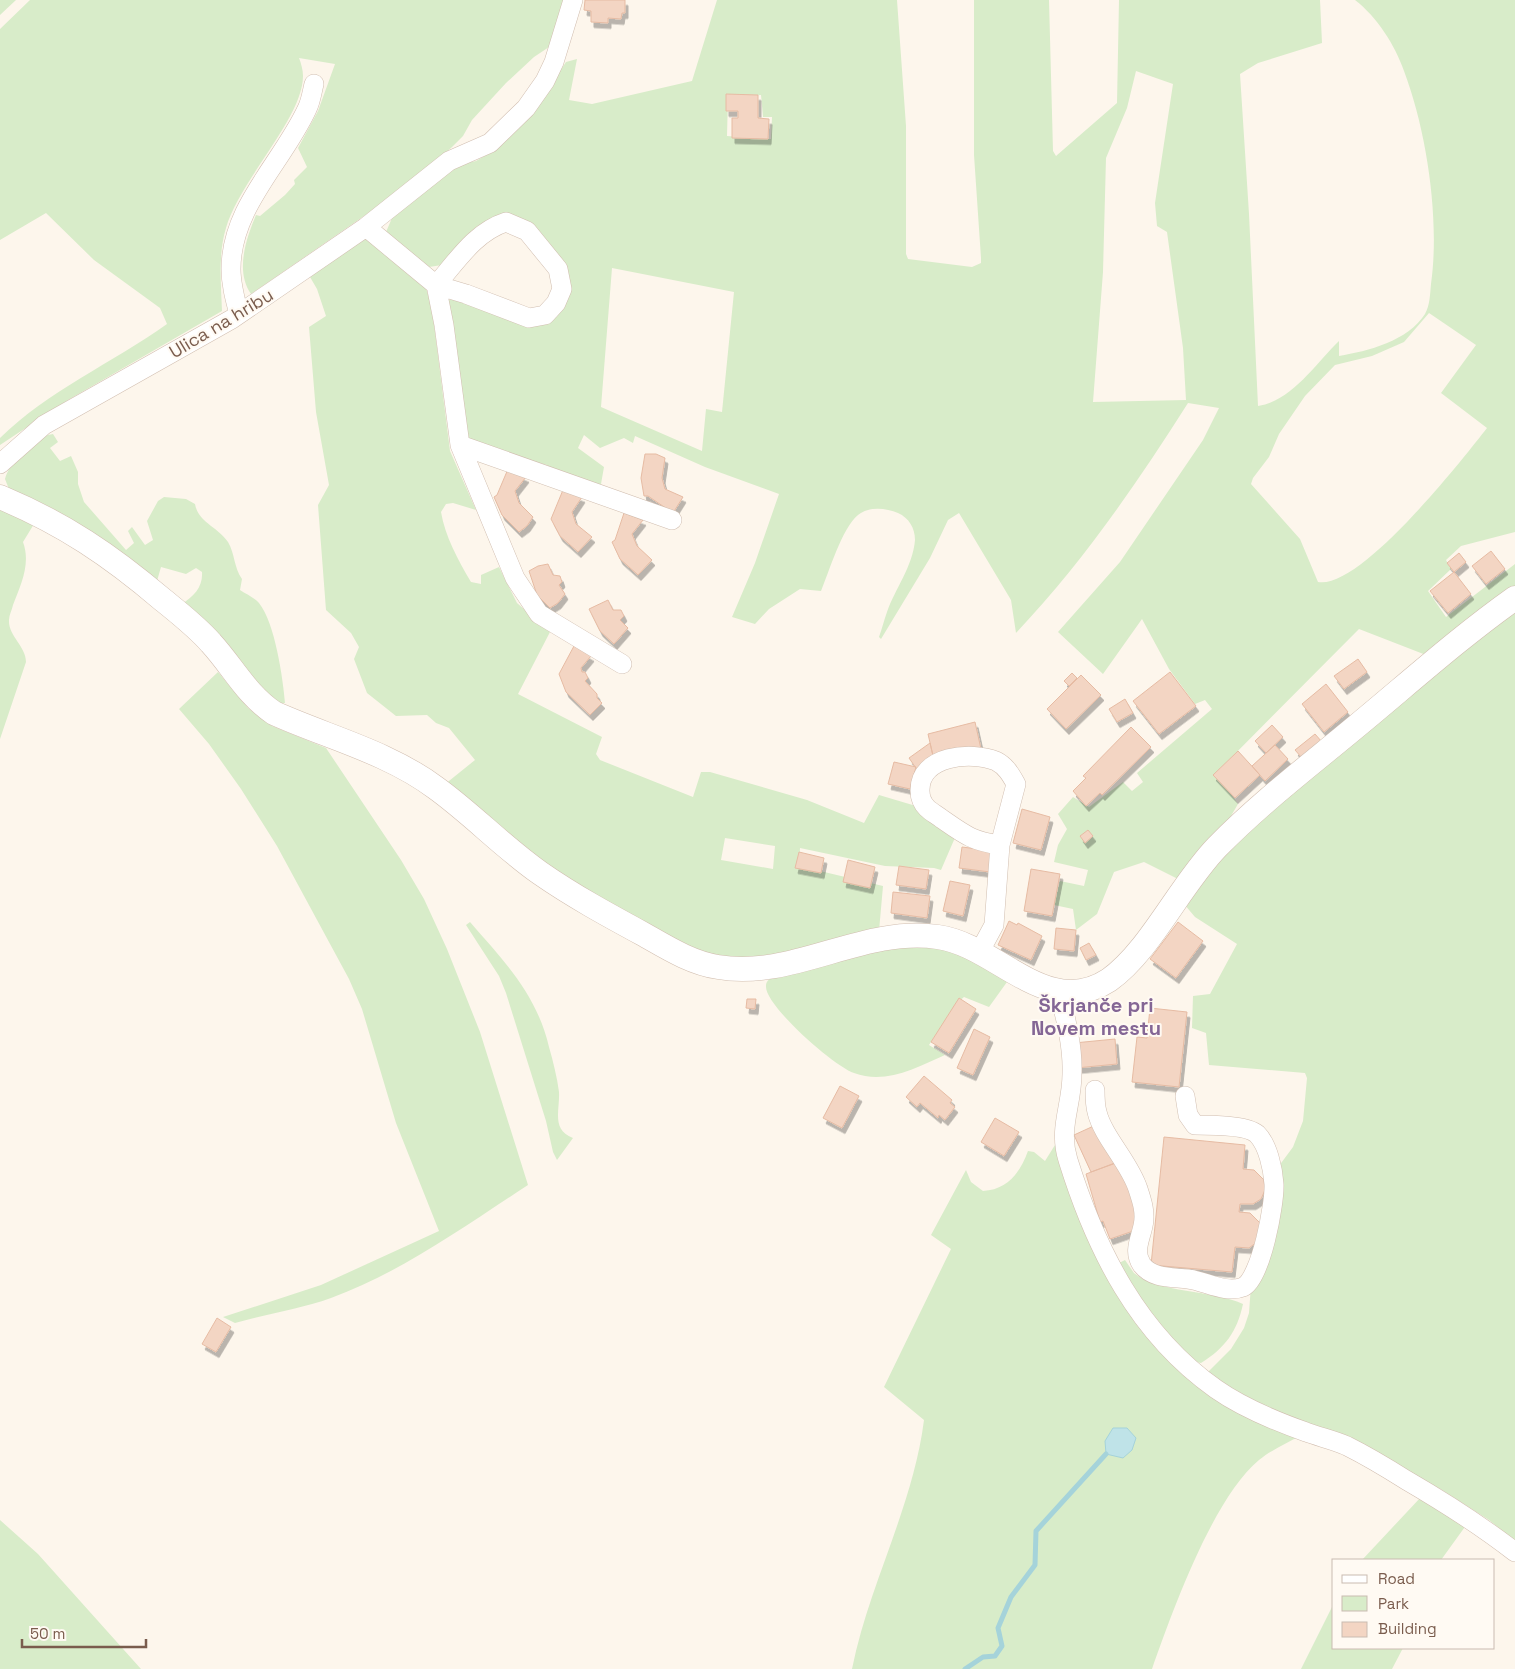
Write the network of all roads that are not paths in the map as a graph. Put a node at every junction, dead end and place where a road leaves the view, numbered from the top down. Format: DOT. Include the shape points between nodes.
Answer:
graph roads {
  1 [pos="573,0"];
  2 [pos="314,84"];
  3 [pos="366,228"];
  4 [pos="436,285"];
  5 [pos="240,314"];
  6 [pos="460,445"];
  7 [pos="0,464"];
  8 [pos="0,498"];
  9 [pos="672,520"];
  10 [pos="1515,598"];
  11 [pos="622,664"];
  12 [pos="1000,845"];
  13 [pos="980,950"];
  14 [pos="1059,992"];
  15 [pos="1095,1090"];
  16 [pos="1185,1096"];
  17 [pos="1515,1552"];
  1 -- 3 [label="street, Ulica na hribu" via="554,62 526,108 490,143 449,161"];
  2 -- 5 [label="street" via="308,108 249,201 238,231 231,268 232,289"];
  3 -- 4 [label="street"];
  3 -- 5 [label="street, Ulica na hribu"];
  4 -- 4 [label="street" via="475,240 490,227 506,222 527,231 546,252 558,269 562,289 556,303 545,315 529,318"];
  4 -- 6 [label="street"];
  5 -- 7 [label="street, Ulica na hribu" via="44,425"];
  6 -- 9 [label="street"];
  6 -- 11 [label="street" via="508,560 538,614"];
  8 -- 13 [label="street" via="42,515 98,548 140,580 211,643 243,686 274,713 407,769 435,787 539,873 680,954 720,968 749,969 774,966 873,940 906,936 940,937"];
  10 -- 14 [label="street" via="1246,818 1201,864 1137,952 1112,978 1080,992"];
  12 -- 12 [label="street" via="1016,784 1008,770 998,762 981,758 960,757 934,763 924,774 920,786 920,798 926,807 976,841"];
  12 -- 13 [label="street" via="994,925"];
  13 -- 14 [label="street" via="1039,986"];
  14 -- 17 [label="street" via="1068,1028 1072,1073 1064,1123 1069,1162 1112,1272 1161,1341 1189,1369 1218,1391 1259,1414 1346,1446 1464,1514"];
  15 -- 16 [label="street" via="1097,1113 1136,1182 1141,1198 1144,1226 1137,1255 1143,1266 1159,1276 1230,1289 1243,1287 1250,1282 1262,1251 1274,1185 1270,1163 1261,1139 1248,1128 1195,1125 1188,1115"];
}
